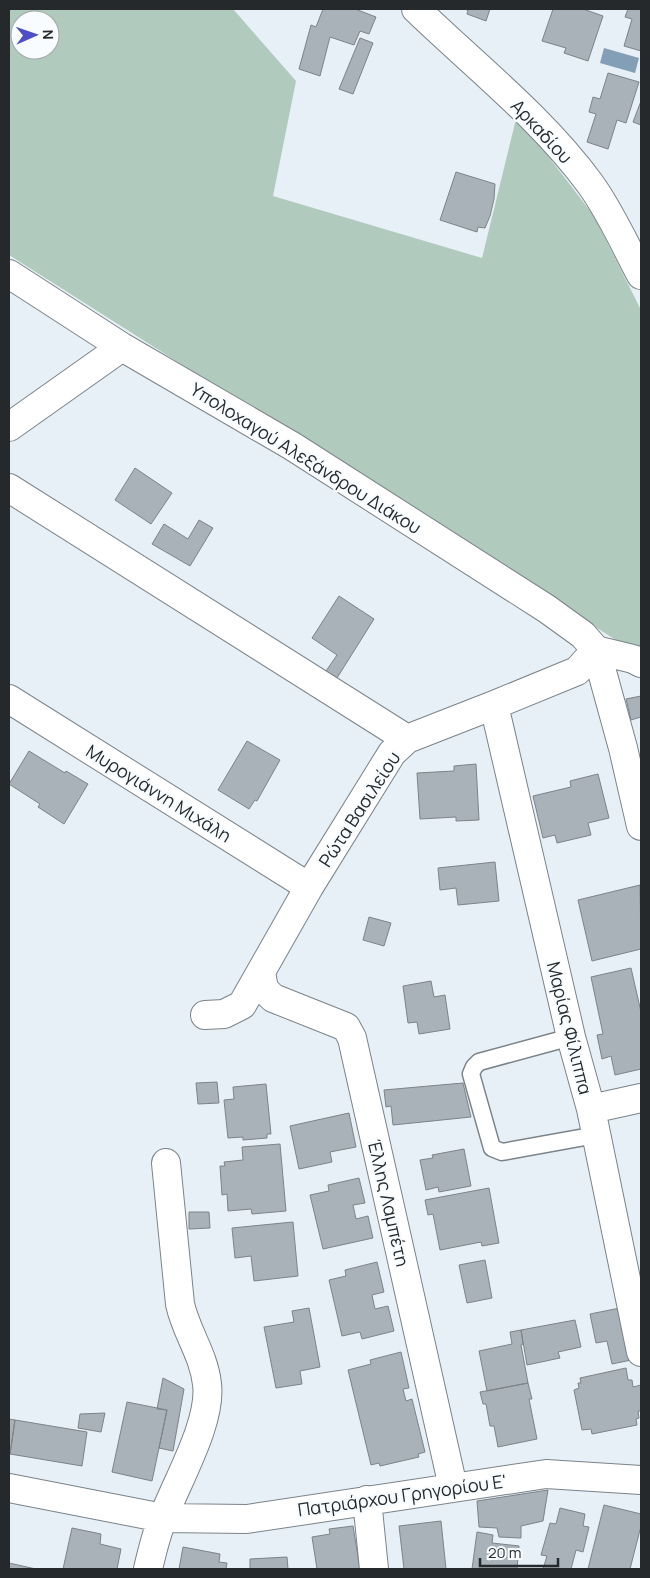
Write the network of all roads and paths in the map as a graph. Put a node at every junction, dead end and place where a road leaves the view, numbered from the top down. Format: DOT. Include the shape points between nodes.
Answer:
graph roads {
  1 [pos="416,9"];
  2 [pos="9,274"];
  3 [pos="641,275"];
  4 [pos="122,347"];
  5 [pos="9,427"];
  6 [pos="9,488"];
  7 [pos="596,650"];
  8 [pos="641,663"];
  9 [pos="9,699"];
  10 [pos="494,705"];
  11 [pos="408,739"];
  12 [pos="641,826"];
  13 [pos="309,887"];
  14 [pos="261,972"];
  15 [pos="206,1015"];
  16 [pos="571,1037"];
  17 [pos="641,1098"];
  18 [pos="593,1122"];
  19 [pos="166,1163"];
  20 [pos="641,1352"];
  21 [pos="641,1480"];
  22 [pos="453,1487"];
  23 [pos="9,1488"];
  24 [pos="367,1500"];
  25 [pos="163,1518"];
  26 [pos="148,1569"];
  27 [pos="374,1569"];
  1 -- 3 [label="street, Αρκαδίου" via="556,142 591,186"];
  2 -- 4 [label="street, Υπολοχαγού Αλεξάνδρου Διάκου"];
  4 -- 5 [label="street"];
  4 -- 7 [label="street, Υπολοχαγού Αλεξάνδρου Διάκου" via="292,446 547,609 583,635"];
  6 -- 11 [label="street"];
  7 -- 8 [label="street"];
  7 -- 10 [label="street, Ρώτα Βασιλείου" via="577,671"];
  7 -- 12 [label="street"];
  9 -- 13 [label="street, Μυρογιάννη Μιχάλη"];
  10 -- 11 [label="street, Ρώτα Βασιλείου"];
  10 -- 16 [label="street, Μαρίας Φίλιππα"];
  11 -- 13 [label="street, Ρώτα Βασιλείου" via="392,753"];
  13 -- 14 [label="street, Ρώτα Βασιλείου"];
  14 -- 15 [label="street, Ρώτα Βασιλείου" via="242,1005 224,1014"];
  14 -- 22 [label="street, Έλλης Λαμπέτη" via="264,989 273,998 346,1028 352,1038"];
  16 -- 18 [label="street, Μαρίας Φίλιππα"];
  16 -- 18 [label="lane" via="479,1062 472,1074 492,1148 497,1151"];
  17 -- 18 [label="street"];
  18 -- 20 [label="street, Μαρίας Φίλιππα"];
  19 -- 25 [label="street" via="180,1304 183,1319 204,1365 208,1401"];
  21 -- 22 [label="street, Πατριάρχου Γρηγορίου Ε'" via="546,1474"];
  22 -- 24 [label="street, Πατριάρχου Γρηγορίου Ε'"];
  23 -- 25 [label="street, Πατριάρχου Γρηγορίου Ε'"];
  24 -- 25 [label="street, Πατριάρχου Γρηγορίου Ε'" via="247,1519"];
  24 -- 27 [label="street"];
  25 -- 26 [label="street"];
}
